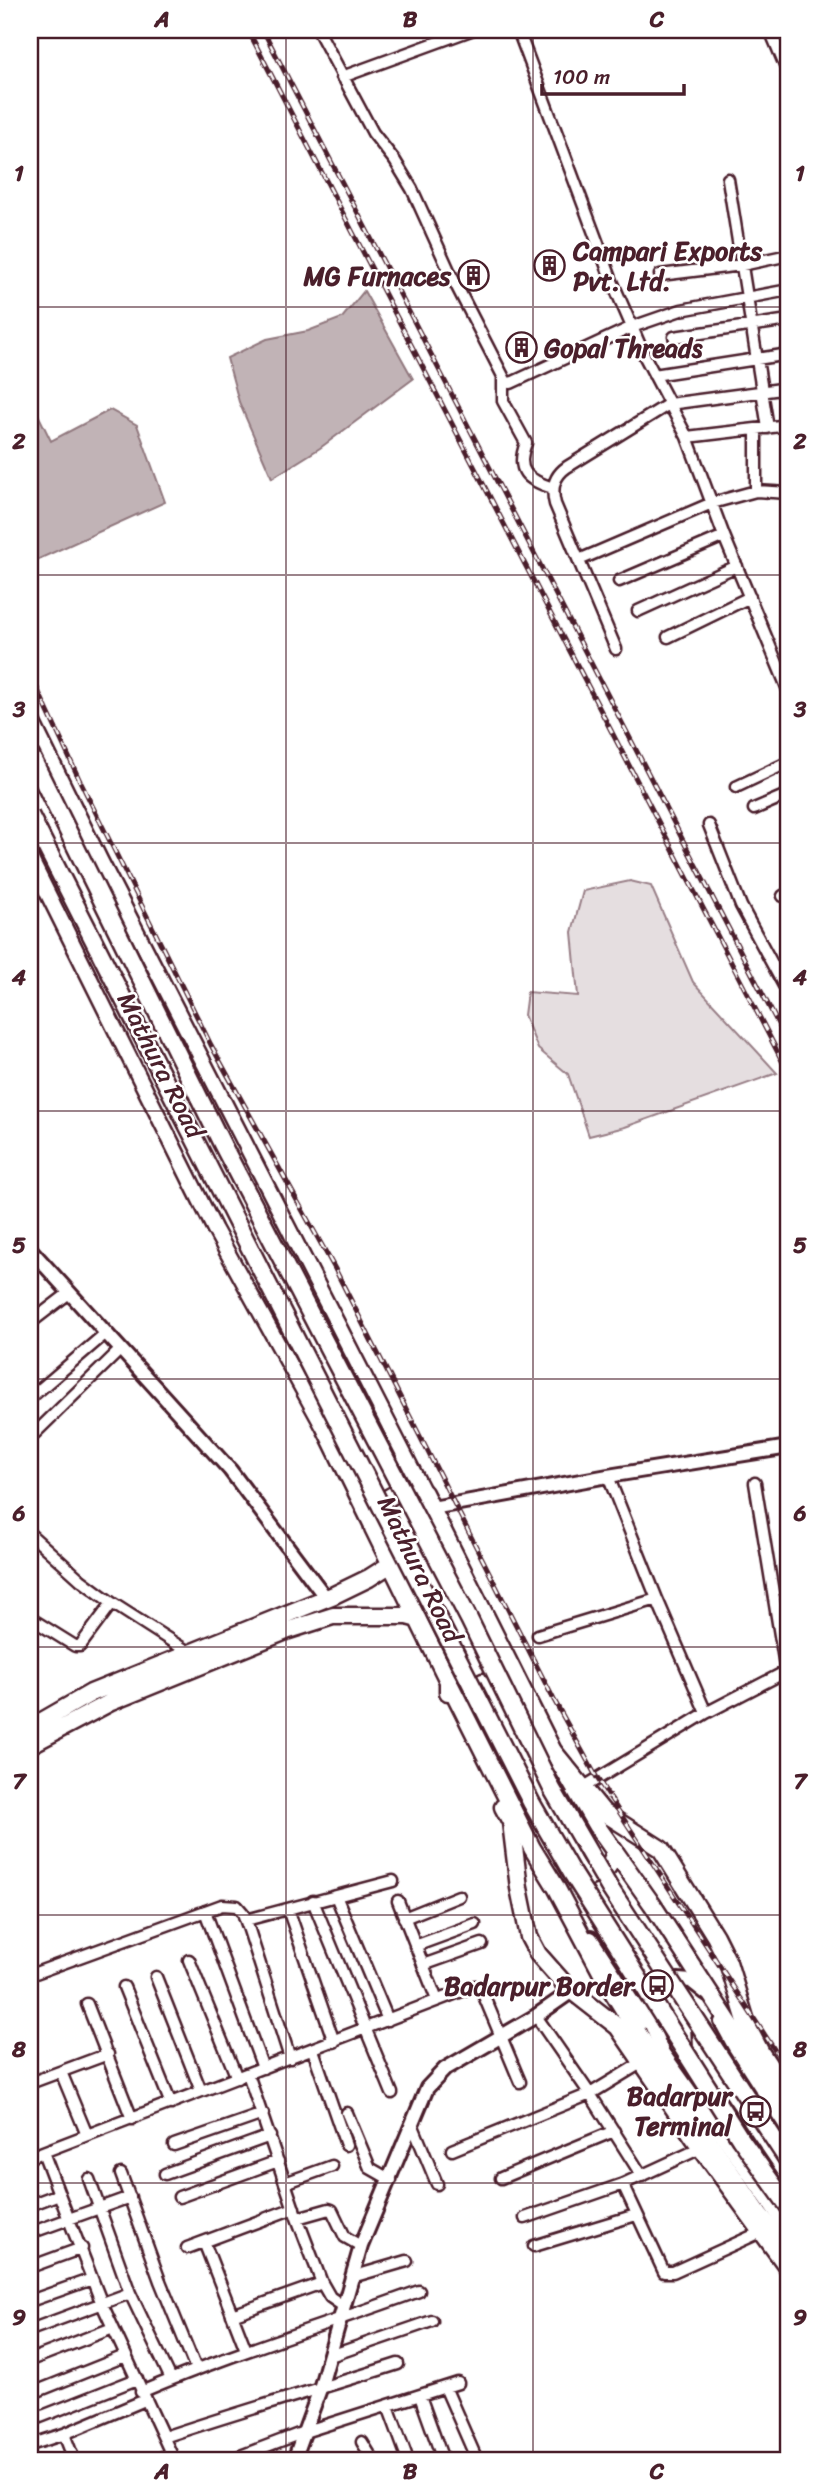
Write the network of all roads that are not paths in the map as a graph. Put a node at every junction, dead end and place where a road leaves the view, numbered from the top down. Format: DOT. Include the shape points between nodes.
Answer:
graph roads {
  1 [pos="318,30"];
  2 [pos="471,30"];
  3 [pos="517,30"];
  4 [pos="771,30"];
  5 [pos="789,75"];
  6 [pos="342,77"];
  7 [pos="728,179"];
  8 [pos="786,190"];
  9 [pos="789,215"];
  10 [pos="789,255"];
  11 [pos="742,265"];
  12 [pos="660,275"];
  13 [pos="789,290"];
  14 [pos="747,297"];
  15 [pos="789,320"];
  16 [pos="632,327"];
  17 [pos="752,327"];
  18 [pos="674,337"];
  19 [pos="789,354"];
  20 [pos="757,358"];
  21 [pos="654,375"];
  22 [pos="503,379"];
  23 [pos="789,388"];
  24 [pos="762,393"];
  25 [pos="670,404"];
  26 [pos="788,425"];
  27 [pos="768,428"];
  28 [pos="755,429"];
  29 [pos="687,437"];
  30 [pos="789,444"];
  31 [pos="553,488"];
  32 [pos="756,491"];
  33 [pos="789,494"];
  34 [pos="712,503"];
  35 [pos="724,536"];
  36 [pos="579,559"];
  37 [pos="737,566"];
  38 [pos="619,581"];
  39 [pos="750,597"];
  40 [pos="638,611"];
  41 [pos="668,636"];
  42 [pos="616,649"];
  43 [pos="789,692"];
  44 [pos="30,717"];
  45 [pos="30,754"];
  46 [pos="789,762"];
  47 [pos="736,787"];
  48 [pos="789,794"];
  49 [pos="754,809"];
  50 [pos="30,815"];
  51 [pos="709,825"];
  52 [pos="30,858"];
  53 [pos="789,995"];
  54 [pos="30,1249"];
  55 [pos="69,1293"];
  56 [pos="30,1323"];
  57 [pos="106,1334"];
  58 [pos="120,1350"];
  59 [pos="30,1398"];
  60 [pos="30,1438"];
  61 [pos="789,1447"];
  62 [pos="608,1476"];
  63 [pos="755,1483"];
  64 [pos="424,1493"];
  65 [pos="432,1508"];
  66 [pos="373,1528"];
  67 [pos="30,1534"];
  68 [pos="391,1564"];
  69 [pos="326,1598"];
  70 [pos="657,1599"];
  71 [pos="112,1603"];
  72 [pos="30,1618"];
  73 [pos="418,1619"];
  74 [pos="537,1636"];
  75 [pos="190,1653"];
  76 [pos="507,1660"];
  77 [pos="785,1672"];
  78 [pos="483,1682"];
  79 [pos="451,1687"];
  80 [pos="789,1690"];
  81 [pos="706,1713"];
  82 [pos="30,1728"];
  83 [pos="30,1745"];
  84 [pos="552,1751"];
  85 [pos="584,1787"];
  86 [pos="615,1852"];
  87 [pos="393,1881"];
  88 [pos="556,1887"];
  89 [pos="335,1896"];
  90 [pos="459,1896"];
  91 [pos="398,1901"];
  92 [pos="313,1902"];
  93 [pos="288,1909"];
  94 [pos="205,1912"];
  95 [pos="404,1918"];
  96 [pos="246,1920"];
  97 [pos="475,1924"];
  98 [pos="482,1944"];
  99 [pos="415,1946"];
  100 [pos="189,1960"];
  101 [pos="423,1965"];
  102 [pos="30,1975"];
  103 [pos="156,1977"];
  104 [pos="124,1987"];
  105 [pos="659,1988"];
  106 [pos="572,1991"];
  107 [pos="437,2000"];
  108 [pos="87,2004"];
  109 [pos="536,2016"];
  110 [pos="699,2017"];
  111 [pos="388,2020"];
  112 [pos="721,2023"];
  113 [pos="365,2029"];
  114 [pos="654,2034"];
  115 [pos="500,2036"];
  116 [pos="334,2042"];
  117 [pos="313,2050"];
  118 [pos="108,2054"];
  119 [pos="290,2058"];
  120 [pos="641,2063"];
  121 [pos="264,2068"];
  122 [pos="61,2072"];
  123 [pos="242,2076"];
  124 [pos="520,2082"];
  125 [pos="30,2083"];
  126 [pos="201,2091"];
  127 [pos="392,2093"];
  128 [pos="590,2094"];
  129 [pos="789,2096"];
  130 [pos="171,2104"];
  131 [pos="347,2113"];
  132 [pos="263,2114"];
  133 [pos="789,2115"];
  134 [pos="132,2119"];
  135 [pos="413,2126"];
  136 [pos="614,2131"];
  137 [pos="789,2131"];
  138 [pos="88,2135"];
  139 [pos="270,2136"];
  140 [pos="174,2145"];
  141 [pos="346,2145"];
  142 [pos="701,2148"];
  143 [pos="452,2150"];
  144 [pos="43,2152"];
  145 [pos="30,2157"];
  146 [pos="278,2161"];
  147 [pos="789,2162"];
  148 [pos="332,2166"];
  149 [pos="121,2174"];
  150 [pos="165,2174"];
  151 [pos="642,2176"];
  152 [pos="501,2178"];
  153 [pos="789,2178"];
  154 [pos="89,2179"];
  155 [pos="391,2180"];
  156 [pos="285,2183"];
  157 [pos="437,2183"];
  158 [pos="623,2183"];
  159 [pos="59,2194"];
  160 [pos="130,2197"];
  161 [pos="179,2197"];
  162 [pos="30,2206"];
  163 [pos="789,2207"];
  164 [pos="100,2209"];
  165 [pos="296,2213"];
  166 [pos="636,2215"];
  167 [pos="525,2218"];
  168 [pos="70,2219"];
  169 [pos="789,2231"];
  170 [pos="761,2232"];
  171 [pos="30,2233"];
  172 [pos="204,2242"];
  173 [pos="361,2246"];
  174 [pos="534,2246"];
  175 [pos="82,2248"];
  176 [pos="187,2248"];
  177 [pos="789,2248"];
  178 [pos="407,2261"];
  179 [pos="30,2267"];
  180 [pos="789,2269"];
  181 [pos="352,2277"];
  182 [pos="92,2278"];
  183 [pos="322,2283"];
  184 [pos="419,2291"];
  185 [pos="130,2293"];
  186 [pos="30,2301"];
  187 [pos="102,2304"];
  188 [pos="343,2306"];
  189 [pos="232,2315"];
  190 [pos="339,2320"];
  191 [pos="432,2321"];
  192 [pos="113,2328"];
  193 [pos="30,2330"];
  194 [pos="246,2350"];
  195 [pos="125,2356"];
  196 [pos="330,2356"];
  197 [pos="30,2360"];
  198 [pos="398,2364"];
  199 [pos="196,2369"];
  200 [pos="137,2379"];
  201 [pos="171,2379"];
  202 [pos="458,2383"];
  203 [pos="445,2387"];
  204 [pos="320,2389"];
  205 [pos="30,2394"];
  206 [pos="143,2396"];
  207 [pos="420,2396"];
  208 [pos="388,2406"];
  209 [pos="30,2421"];
  210 [pos="304,2432"];
  211 [pos="64,2434"];
  212 [pos="164,2437"];
  213 [pos="362,2442"];
  214 [pos="30,2445"];
  215 [pos="172,2457"];
  216 [pos="74,2460"];
  217 [pos="156,2460"];
  218 [pos="230,2460"];
  219 [pos="294,2460"];
  220 [pos="373,2460"];
  221 [pos="408,2460"];
  222 [pos="443,2460"];
  223 [pos="477,2460"];
  1 -- 6 [label="street"];
  2 -- 6 [label="street"];
  3 -- 16 [label="street"];
  4 -- 5 [label="street"];
  6 -- 22 [label="street" via="412,189"];
  7 -- 11 [label="street"];
  8 -- 9 [label="street"];
  10 -- 11 [label="street"];
  11 -- 12 [label="street"];
  11 -- 14 [label="street"];
  13 -- 14 [label="street"];
  14 -- 16 [label="street" via="681,310"];
  14 -- 17 [label="street"];
  15 -- 17 [label="street"];
  16 -- 21 [label="street"];
  16 -- 22 [label="street" via="511,383"];
  17 -- 18 [label="street"];
  17 -- 20 [label="street"];
  19 -- 20 [label="street"];
  20 -- 21 [label="street"];
  20 -- 24 [label="street"];
  21 -- 25 [label="street"];
  22 -- 31 [label="street" via="503,401 526,443 523,470 531,479"];
  23 -- 24 [label="street"];
  24 -- 25 [label="street"];
  24 -- 27 [label="street"];
  25 -- 29 [label="street"];
  25 -- 31 [label="street" via="561,471"];
  26 -- 27 [label="street"];
  26 -- 30 [label="street"];
  27 -- 28 [label="street"];
  28 -- 29 [label="street"];
  28 -- 32 [label="street"];
  29 -- 34 [label="street"];
  31 -- 36 [label="street" via="555,504"];
  32 -- 33 [label="street"];
  32 -- 34 [label="street"];
  34 -- 35 [label="street"];
  34 -- 36 [label="street"];
  35 -- 37 [label="street"];
  35 -- 38 [label="street"];
  36 -- 42 [label="street"];
  37 -- 39 [label="street"];
  37 -- 40 [label="street"];
  39 -- 41 [label="street"];
  39 -- 43 [label="street"];
  44 -- 64 [label="main road, Mathura Road"];
  45 -- 147 [label="main road, Mathura Road, bridge" via="222,1144 552,1789 609,1886"];
  46 -- 47 [label="street"];
  48 -- 49 [label="street"];
  50 -- 163 [label="main road, Mathura Road, bridge" via="531,1802 740,2138"];
  51 -- 53 [label="street" via="741,906"];
  52 -- 66 [label="main road, Mathura Road" via="215,1230 323,1426"];
  54 -- 55 [label="street"];
  55 -- 56 [label="street"];
  55 -- 57 [label="street"];
  57 -- 58 [label="street"];
  57 -- 59 [label="street"];
  58 -- 60 [label="street"];
  58 -- 69 [label="street" via="230,1470"];
  61 -- 62 [label="street"];
  62 -- 65 [label="street"];
  62 -- 70 [label="street"];
  63 -- 77 [label="street"];
  64 -- 65 [label="main road, Mathura Road"];
  64 -- 66 [label="main road" via="397,1493 385,1500 376,1511"];
  65 -- 76 [label="main road, Mathura Road"];
  66 -- 68 [label="main road, Mathura Road"];
  67 -- 71 [label="street"];
  68 -- 69 [label="main road"];
  68 -- 73 [label="main road, Mathura Road"];
  69 -- 75 [label="main road"];
  70 -- 74 [label="street"];
  70 -- 81 [label="street"];
  71 -- 72 [label="street" via="80,1646"];
  71 -- 75 [label="street"];
  73 -- 79 [label="main road, Mathura Road"];
  73 -- 83 [label="main road" via="333,1616 286,1630 111,1702"];
  75 -- 82 [label="main road" via="92,1693"];
  76 -- 78 [label="main road"];
  76 -- 84 [label="main road, Mathura Road"];
  77 -- 80 [label="street"];
  77 -- 81 [label="street"];
  78 -- 79 [label="main road"];
  78 -- 86 [label="main road" via="551,1807 576,1869 585,1878 598,1876 611,1865"];
  79 -- 88 [label="main road" via="532,1849"];
  79 -- 106 [label="main road, Mathura Road" via="449,1699 512,1822 529,1937 538,1954"];
  81 -- 85 [label="street"];
  84 -- 85 [label="main road, Mathura Road"];
  84 -- 86 [label="main road"];
  85 -- 129 [label="main road, Mathura Road" via="603,1812 661,1849 715,1936 748,2028"];
  86 -- 133 [label="main road"];
  87 -- 89 [label="street"];
  88 -- 114 [label="street"];
  88 -- 177 [label="main road" via="606,1981 667,2080 760,2215"];
  89 -- 92 [label="street"];
  89 -- 111 [label="street"];
  90 -- 95 [label="street"];
  91 -- 95 [label="street"];
  92 -- 93 [label="street"];
  92 -- 113 [label="street"];
  93 -- 96 [label="street"];
  93 -- 116 [label="street"];
  94 -- 96 [label="street" via="230,1904 240,1909"];
  94 -- 102 [label="street"];
  94 -- 121 [label="street"];
  95 -- 99 [label="street"];
  96 -- 119 [label="street"];
  97 -- 99 [label="street"];
  98 -- 101 [label="street"];
  99 -- 101 [label="street"];
  100 -- 123 [label="street"];
  101 -- 107 [label="street"];
  103 -- 126 [label="street"];
  104 -- 130 [label="street"];
  105 -- 110 [label="street" via="681,1990"];
  105 -- 112 [label="street" via="678,1980 691,1981 705,1991"];
  105 -- 114 [label="street" via="646,2011"];
  106 -- 109 [label="street"];
  106 -- 120 [label="main road, Mathura Road" via="618,2027"];
  107 -- 111 [label="street"];
  107 -- 115 [label="street" via="478,1986"];
  108 -- 118 [label="street"];
  109 -- 115 [label="street"];
  109 -- 128 [label="street"];
  110 -- 112 [label="street"];
  110 -- 153 [label="street" via="700,2047"];
  111 -- 113 [label="street"];
  112 -- 137 [label="street"];
  113 -- 116 [label="street"];
  113 -- 127 [label="street"];
  114 -- 169 [label="street"];
  115 -- 124 [label="street"];
  115 -- 135 [label="street" via="436,2076"];
  116 -- 117 [label="street"];
  117 -- 119 [label="street"];
  117 -- 141 [label="street"];
  118 -- 122 [label="street"];
  118 -- 134 [label="street"];
  119 -- 121 [label="street"];
  120 -- 128 [label="street"];
  120 -- 142 [label="main road, Mathura Road"];
  121 -- 123 [label="street"];
  122 -- 125 [label="street"];
  122 -- 138 [label="street"];
  123 -- 126 [label="street"];
  123 -- 132 [label="street"];
  126 -- 130 [label="street"];
  128 -- 136 [label="street"];
  128 -- 143 [label="street"];
  130 -- 134 [label="street"];
  131 -- 155 [label="street" via="370,2168"];
  132 -- 139 [label="street"];
  132 -- 140 [label="street"];
  134 -- 138 [label="street"];
  135 -- 155 [label="street"];
  135 -- 157 [label="street"];
  136 -- 151 [label="street"];
  136 -- 152 [label="street"];
  138 -- 144 [label="street"];
  139 -- 146 [label="street"];
  139 -- 150 [label="street"];
  142 -- 151 [label="street"];
  142 -- 170 [label="main road, Mathura Road"];
  144 -- 145 [label="street"];
  144 -- 159 [label="street"];
  146 -- 156 [label="street"];
  146 -- 161 [label="street"];
  148 -- 156 [label="street"];
  149 -- 160 [label="street"];
  151 -- 158 [label="street"];
  154 -- 164 [label="street"];
  155 -- 173 [label="street"];
  156 -- 165 [label="street"];
  158 -- 166 [label="street"];
  158 -- 167 [label="street"];
  159 -- 162 [label="street"];
  159 -- 168 [label="street"];
  160 -- 164 [label="street"];
  160 -- 199 [label="street"];
  164 -- 168 [label="street"];
  164 -- 185 [label="street"];
  165 -- 172 [label="street"];
  165 -- 173 [label="street" via="332,2210 345,2238"];
  165 -- 183 [label="street"];
  166 -- 170 [label="street" via="661,2269 668,2273"];
  166 -- 174 [label="street"];
  168 -- 171 [label="street"];
  168 -- 175 [label="street"];
  170 -- 180 [label="main road, Mathura Road"];
  172 -- 176 [label="street"];
  172 -- 189 [label="street"];
  173 -- 181 [label="street"];
  175 -- 179 [label="street"];
  175 -- 182 [label="street"];
  178 -- 181 [label="street"];
  181 -- 188 [label="street"];
  182 -- 186 [label="street"];
  182 -- 187 [label="street"];
  183 -- 188 [label="street" via="330,2297"];
  183 -- 189 [label="street"];
  184 -- 190 [label="street"];
  185 -- 187 [label="street"];
  185 -- 201 [label="street"];
  187 -- 192 [label="street"];
  187 -- 193 [label="street"];
  188 -- 190 [label="street"];
  189 -- 194 [label="street"];
  190 -- 194 [label="street"];
  190 -- 196 [label="street"];
  191 -- 196 [label="street"];
  192 -- 195 [label="street"];
  192 -- 197 [label="street"];
  194 -- 199 [label="street"];
  195 -- 200 [label="street"];
  195 -- 205 [label="street"];
  196 -- 204 [label="street"];
  198 -- 204 [label="street"];
  199 -- 201 [label="street"];
  200 -- 206 [label="street"];
  200 -- 209 [label="street"];
  201 -- 206 [label="street"];
  202 -- 203 [label="street"];
  203 -- 207 [label="street"];
  203 -- 223 [label="street"];
  204 -- 210 [label="street"];
  204 -- 212 [label="street"];
  206 -- 211 [label="street"];
  206 -- 212 [label="street"];
  207 -- 208 [label="street"];
  207 -- 222 [label="street"];
  208 -- 210 [label="street"];
  208 -- 221 [label="street"];
  210 -- 218 [label="street"];
  210 -- 219 [label="street"];
  211 -- 214 [label="street"];
  211 -- 216 [label="street"];
  212 -- 215 [label="street"];
  213 -- 220 [label="street"];
  215 -- 217 [label="street"];
}
